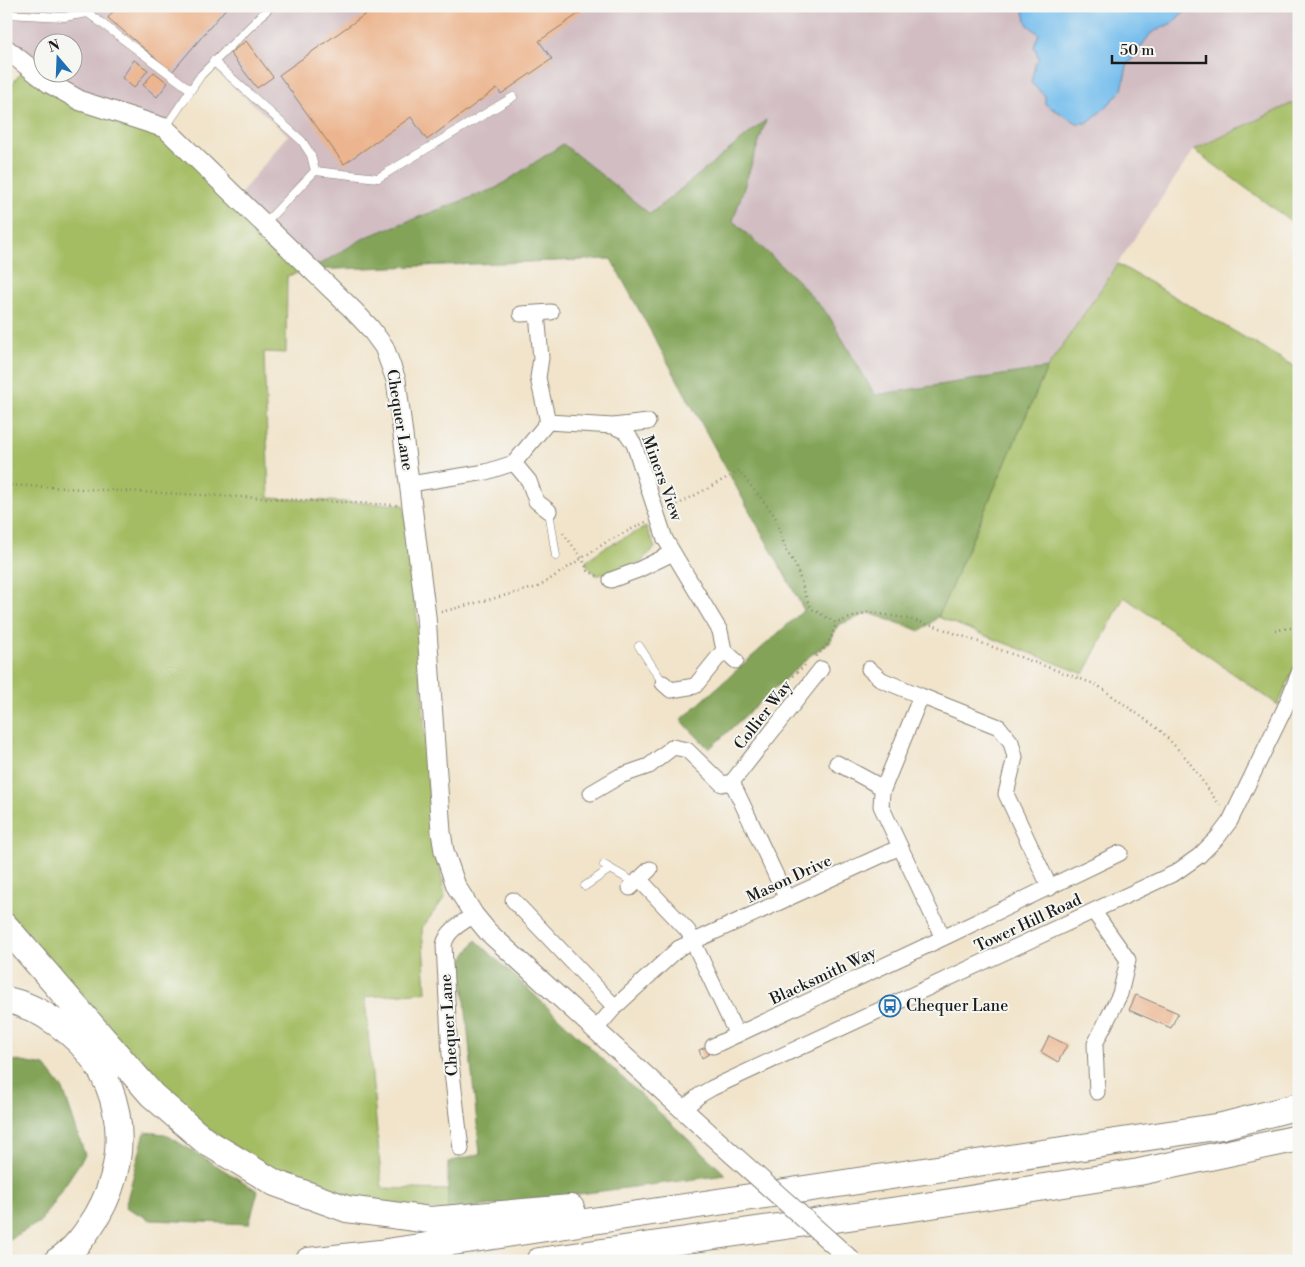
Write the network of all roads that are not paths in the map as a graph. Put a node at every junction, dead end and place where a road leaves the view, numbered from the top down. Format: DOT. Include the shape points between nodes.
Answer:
graph roads {
  1 [pos="94,6"];
  2 [pos="271,6"];
  3 [pos="88,13"];
  4 [pos="6,14"];
  5 [pos="6,49"];
  6 [pos="213,61"];
  7 [pos="191,90"];
  8 [pos="513,97"];
  9 [pos="165,128"];
  10 [pos="315,171"];
  11 [pos="264,224"];
  12 [pos="521,314"];
  13 [pos="548,422"];
  14 [pos="648,422"];
  15 [pos="613,426"];
  16 [pos="514,463"];
  17 [pos="410,484"];
  18 [pos="549,513"];
  19 [pos="673,553"];
  20 [pos="556,556"];
  21 [pos="611,580"];
  22 [pos="639,646"];
  23 [pos="724,650"];
  24 [pos="736,661"];
  25 [pos="821,669"];
  26 [pos="869,669"];
  27 [pos="1299,673"];
  28 [pos="664,683"];
  29 [pos="921,696"];
  30 [pos="837,763"];
  31 [pos="732,782"];
  32 [pos="883,788"];
  33 [pos="591,793"];
  34 [pos="900,847"];
  35 [pos="1120,853"];
  36 [pos="638,880"];
  37 [pos="585,886"];
  38 [pos="1050,888"];
  39 [pos="786,899"];
  40 [pos="513,900"];
  41 [pos="1094,912"];
  42 [pos="474,915"];
  43 [pos="6,926"];
  44 [pos="943,938"];
  45 [pos="693,942"];
  46 [pos="6,1000"];
  47 [pos="616,1007"];
  48 [pos="595,1030"];
  49 [pos="738,1035"];
  50 [pos="713,1046"];
  51 [pos="1097,1092"];
  52 [pos="1299,1106"];
  53 [pos="682,1110"];
  54 [pos="1299,1138"];
  55 [pos="461,1149"];
  56 [pos="712,1204"];
  57 [pos="624,1250"];
  58 [pos="57,1261"];
  59 [pos="308,1261"];
  60 [pos="540,1261"];
  61 [pos="588,1261"];
  62 [pos="852,1261"];
  1 -- 3 [label="lane"];
  2 -- 6 [label="lane"];
  3 -- 4 [label="lane" via="64,17"];
  3 -- 7 [label="lane"];
  5 -- 9 [label="street, Chequer Lane" via="50,83 81,101"];
  6 -- 7 [label="lane"];
  6 -- 10 [label="lane" via="302,141 311,155"];
  7 -- 9 [label="lane"];
  8 -- 10 [label="lane" via="378,178"];
  9 -- 11 [label="street, Chequer Lane"];
  10 -- 11 [label="lane"];
  11 -- 17 [label="street, Chequer Lane" via="370,328 384,347 396,380"];
  12 -- 13 [label="street" via="544,312 538,378"];
  13 -- 15 [label="street"];
  13 -- 16 [label="street"];
  14 -- 15 [label="street"];
  15 -- 19 [label="street, Miners View" via="626,432 634,444 656,516"];
  16 -- 17 [label="street" via="486,472"];
  16 -- 18 [label="street" via="529,481 536,501"];
  17 -- 42 [label="street, Chequer Lane" via="426,616 441,832 456,886"];
  18 -- 20 [label="lane"];
  19 -- 21 [label="street"];
  19 -- 23 [label="street, Miners View" via="720,631"];
  22 -- 28 [label="lane"];
  23 -- 24 [label="street"];
  23 -- 28 [label="street" via="695,686 672,690"];
  25 -- 31 [label="street, Collier Way"];
  26 -- 29 [label="street" via="882,680"];
  27 -- 41 [label="street, Tower Hill Road" via="1230,821 1218,838 1175,872"];
  29 -- 32 [label="street"];
  29 -- 38 [label="street" via="999,728 1011,742 1015,757 1006,794"];
  30 -- 32 [label="street"];
  31 -- 33 [label="street" via="722,784 687,750 673,747 648,766 620,776"];
  31 -- 39 [label="street"];
  32 -- 34 [label="street" via="881,806"];
  34 -- 39 [label="street, Mason Drive"];
  34 -- 44 [label="street"];
  35 -- 38 [label="street"];
  36 -- 37 [label="lane" via="607,867"];
  36 -- 45 [label="street" via="681,922"];
  38 -- 44 [label="street"];
  39 -- 45 [label="street, Mason Drive"];
  40 -- 47 [label="street"];
  41 -- 51 [label="street" via="1128,960 1120,994 1094,1044"];
  41 -- 53 [label="street, Tower Hill Road" via="707,1091"];
  42 -- 48 [label="street, Chequer Lane" via="488,932"];
  42 -- 55 [label="street, Chequer Lane" via="456,927 444,945 450,1055"];
  43 -- 56 [label="highway" via="152,1095 205,1141 275,1183 347,1209 430,1220 616,1205"];
  44 -- 49 [label="street, Blacksmith Way"];
  45 -- 47 [label="street, Mason Drive" via="666,957"];
  45 -- 49 [label="street"];
  46 -- 58 [label="highway" via="44,1014 76,1036 101,1070 115,1102 120,1130 119,1156 109,1195 83,1239"];
  47 -- 48 [label="street, Mason Drive"];
  48 -- 53 [label="street, Chequer Lane"];
  49 -- 50 [label="street, Blacksmith Way"];
  52 -- 56 [label="highway" via="1222,1126"];
  53 -- 62 [label="street, Chequer Lane, bridge"];
  54 -- 57 [label="highway" via="1139,1172"];
  56 -- 59 [label="highway"];
  57 -- 60 [label="highway"];
  57 -- 61 [label="highway"];
}
